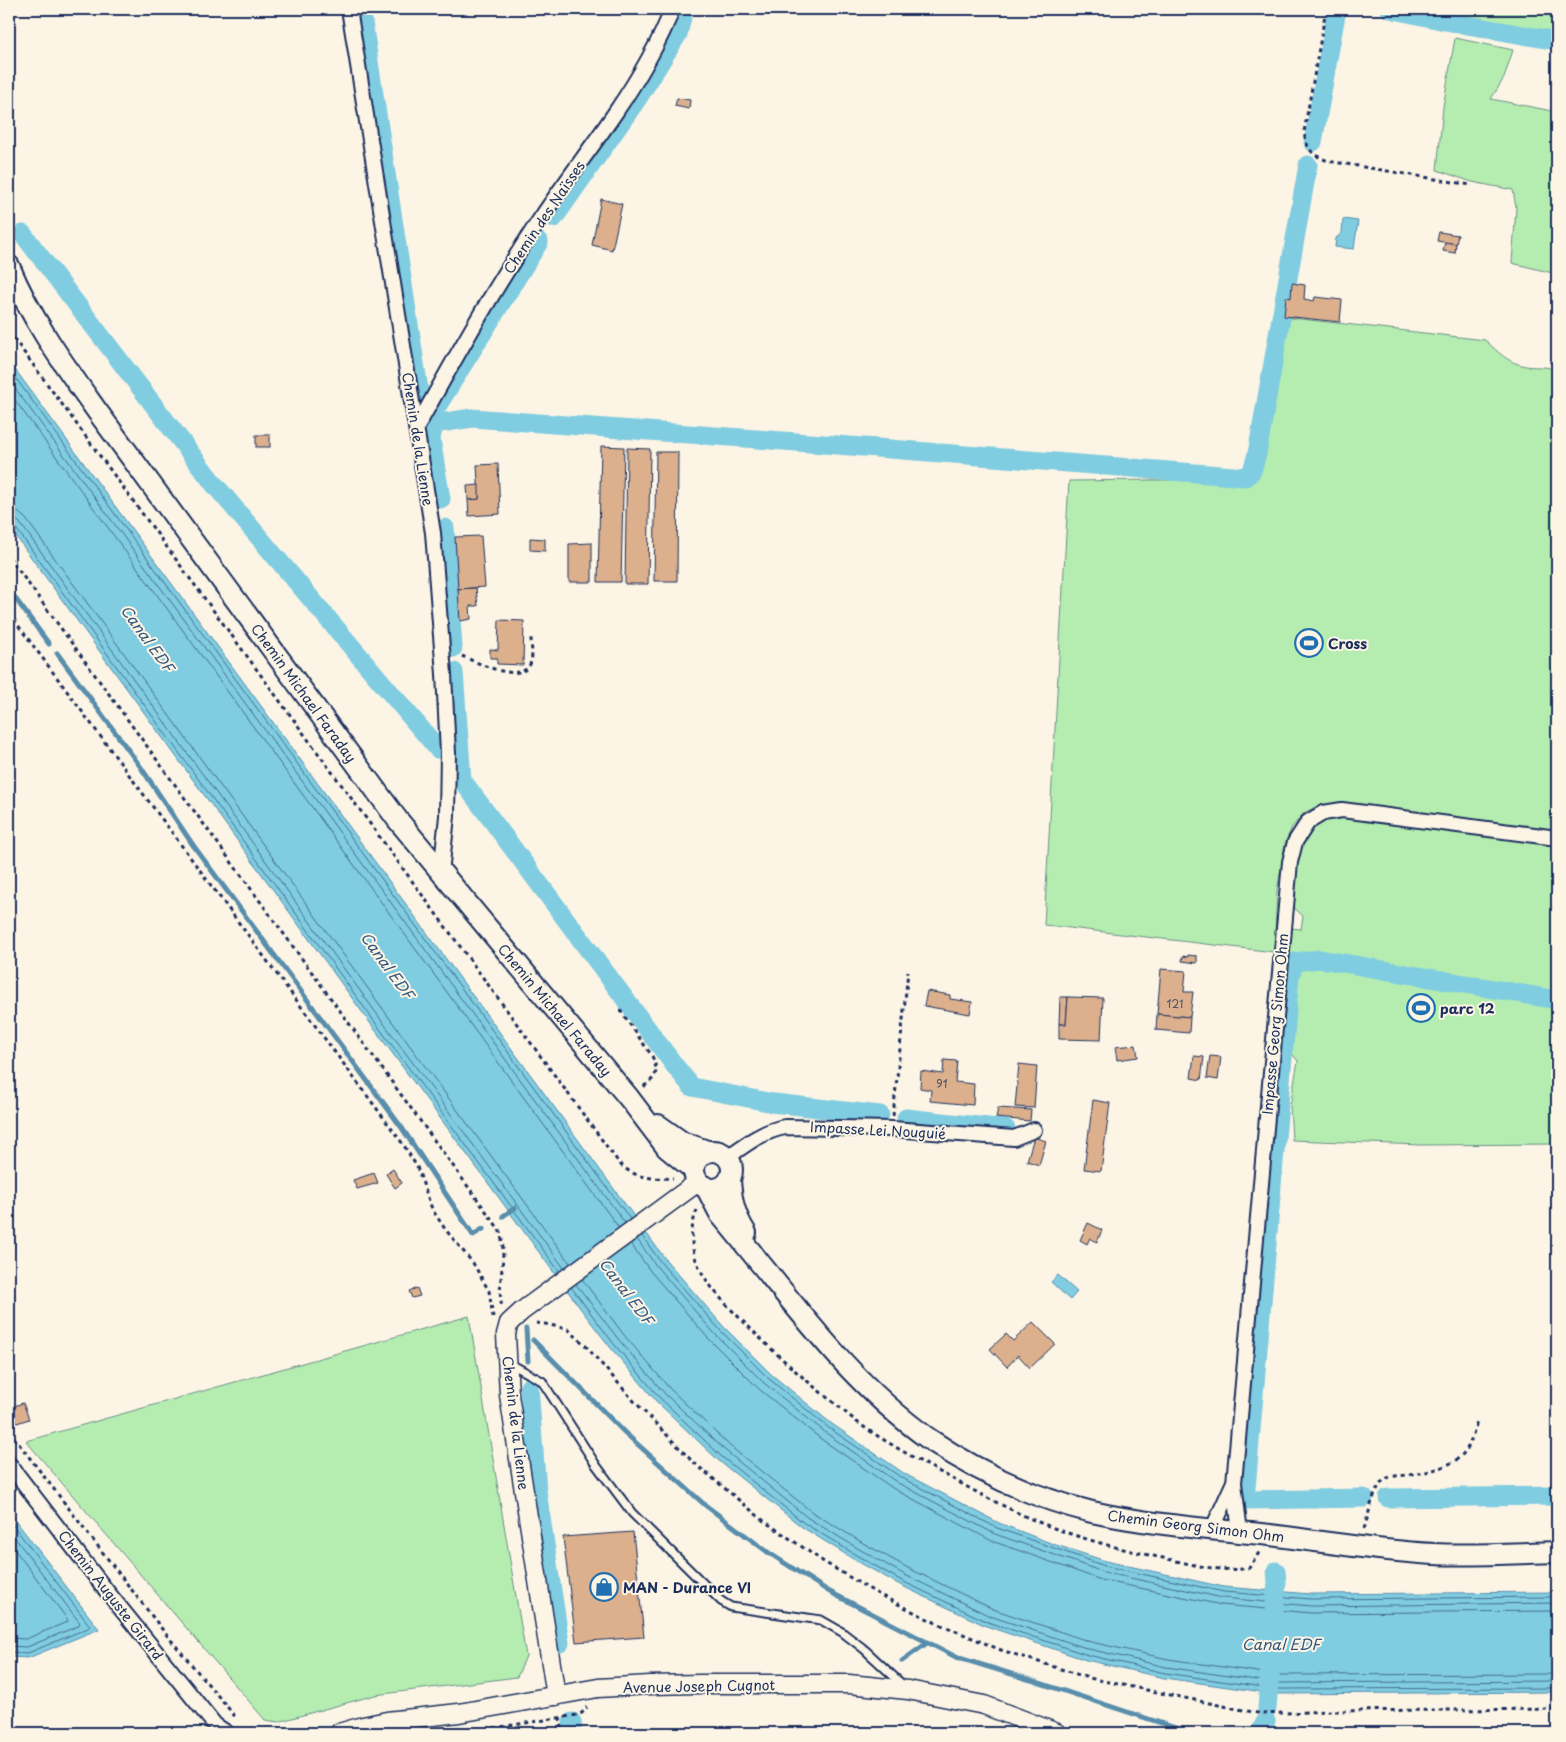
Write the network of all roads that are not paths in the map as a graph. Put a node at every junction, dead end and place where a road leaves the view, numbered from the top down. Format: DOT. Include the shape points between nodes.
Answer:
graph roads {
  1 [pos="349,9"];
  2 [pos="672,9"];
  3 [pos="9,266"];
  4 [pos="416,427"];
  5 [pos="1557,838"];
  6 [pos="441,873"];
  7 [pos="629,1098"];
  8 [pos="1034,1130"];
  9 [pos="707,1151"];
  10 [pos="728,1157"];
  11 [pos="698,1179"];
  12 [pos="730,1179"];
  13 [pos="771,1276"];
  14 [pos="507,1362"];
  15 [pos="9,1464"];
  16 [pos="1234,1483"];
  17 [pos="1212,1530"];
  18 [pos="1240,1532"];
  19 [pos="1557,1552"];
  20 [pos="908,1690"];
  21 [pos="556,1696"];
  22 [pos="216,1729"];
  23 [pos="227,1733"];
  24 [pos="339,1733"];
  25 [pos="1057,1733"];
  1 -- 4 [label="street, Chemin de la Lienne"];
  2 -- 4 [label="street, Chemin des Naïsses" via="637,80 537,224"];
  3 -- 6 [label="main road, Chemin Michael Faraday" via="34,319 97,411 397,819"];
  4 -- 6 [label="street, Chemin de la Lienne" via="433,533 444,674 448,753 447,816"];
  5 -- 16 [label="street, Impasse Georg Simon Ohm" via="1342,810 1314,818 1295,842 1288,876"];
  6 -- 7 [label="main road, Chemin Michael Faraday"];
  7 -- 9 [label="main road, Chemin Michael Faraday" via="671,1135"];
  7 -- 11 [label="main road, Chemin Michael Faraday" via="668,1148"];
  8 -- 10 [label="street, Impasse Lei Nouguié" via="1014,1138 798,1126 777,1128"];
  9 -- 10 [label="main road" via="718,1151"];
  9 -- 11 [label="main road" via="697,1158"];
  10 -- 12 [label="main road" via="733,1168"];
  11 -- 12 [label="main road" via="717,1189"];
  11 -- 13 [label="main road, Chemin Georg Simon Ohm" via="720,1214"];
  11 -- 14 [label="street, Chemin de la Lienne" via="676,1200 516,1317 506,1334"];
  12 -- 13 [label="main road, Chemin Georg Simon Ohm" via="737,1217"];
  13 -- 17 [label="main road, Chemin Georg Simon Ohm" via="861,1382 908,1423 968,1462 1032,1493 1071,1506"];
  14 -- 20 [label="lane" via="542,1381 596,1465 632,1513 720,1601 731,1606 821,1620 864,1649"];
  14 -- 21 [label="street, Chemin de la Lienne" via="509,1395"];
  15 -- 22 [label="street, Chemin Auguste Girard"];
  16 -- 17 [label="street, Impasse Georg Simon Ohm"];
  16 -- 18 [label="street, Impasse Georg Simon Ohm"];
  17 -- 18 [label="main road, Chemin Georg Simon Ohm"];
  18 -- 19 [label="main road, Chemin Georg Simon Ohm" via="1437,1554"];
  20 -- 21 [label="street, Avenue Joseph Cugnot" via="849,1684 650,1685 598,1688"];
  20 -- 25 [label="street, Avenue Joseph Cugnot" via="984,1705"];
  21 -- 24 [label="street, Avenue Joseph Cugnot" via="363,1726"];
  22 -- 23 [label="street, Chemin Auguste Girard"];
}
